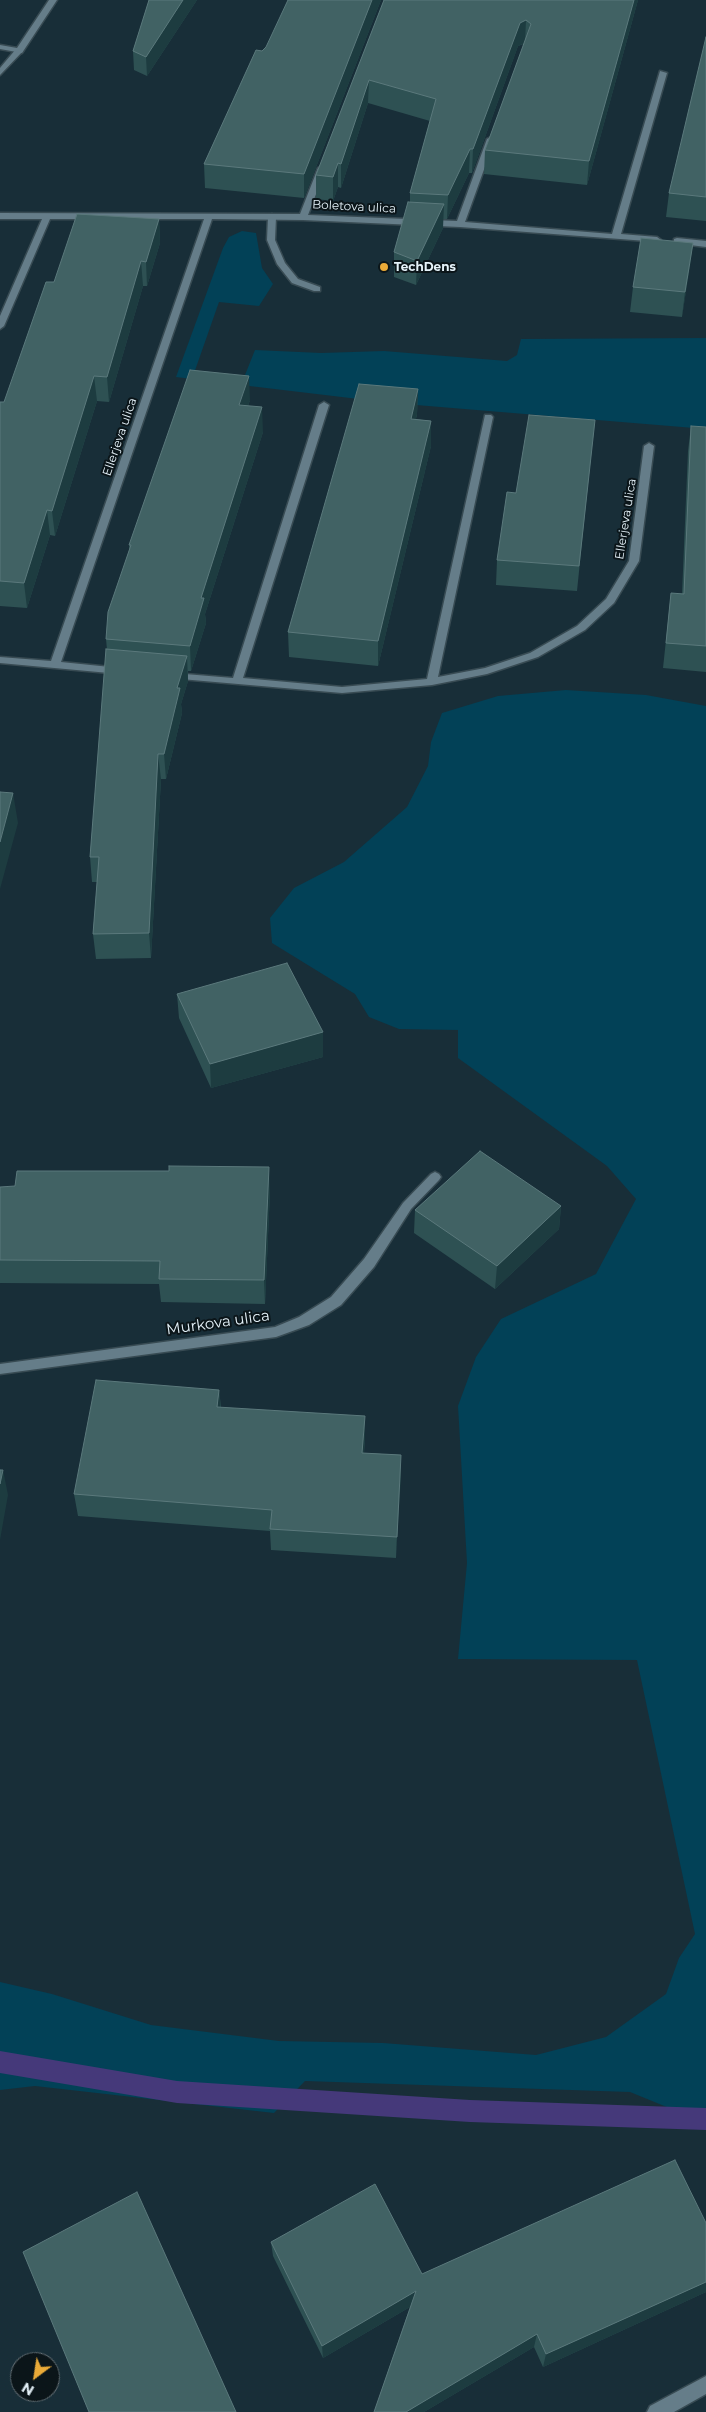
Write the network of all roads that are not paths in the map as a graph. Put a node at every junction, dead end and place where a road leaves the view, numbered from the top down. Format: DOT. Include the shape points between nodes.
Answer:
graph roads {
  1 [pos="53,0"];
  2 [pos="0,47"];
  3 [pos="18,51"];
  4 [pos="0,73"];
  5 [pos="663,73"];
  6 [pos="494,131"];
  7 [pos="324,163"];
  8 [pos="0,216"];
  9 [pos="47,216"];
  10 [pos="209,217"];
  11 [pos="272,217"];
  12 [pos="303,217"];
  13 [pos="460,224"];
  14 [pos="616,236"];
  15 [pos="706,244"];
  16 [pos="318,289"];
  17 [pos="0,326"];
  18 [pos="324,405"];
  19 [pos="488,417"];
  20 [pos="650,446"];
  21 [pos="0,660"];
  22 [pos="54,664"];
  23 [pos="131,672"];
  24 [pos="160,675"];
  25 [pos="237,682"];
  26 [pos="432,682"];
  27 [pos="435,1177"];
  28 [pos="0,1369"];
  29 [pos="706,2385"];
  30 [pos="656,2412"];
  1 -- 3 [label="street"];
  2 -- 3 [label="street"];
  3 -- 4 [label="street"];
  5 -- 14 [label="street"];
  6 -- 13 [label="street"];
  7 -- 12 [label="street"];
  8 -- 9 [label="street, Boletova ulica"];
  9 -- 10 [label="street, Boletova ulica"];
  9 -- 17 [label="street"];
  10 -- 11 [label="street, Boletova ulica"];
  10 -- 22 [label="street, Ellerjeva ulica"];
  11 -- 12 [label="street, Boletova ulica"];
  11 -- 16 [label="street" via="271,240 281,264 295,281"];
  12 -- 13 [label="street, Boletova ulica"];
  13 -- 14 [label="street, Boletova ulica"];
  14 -- 15 [label="street, Boletova ulica"];
  18 -- 25 [label="street"];
  19 -- 26 [label="street"];
  20 -- 26 [label="street, Ellerjeva ulica" via="634,561 610,601 581,628 534,655 487,671"];
  21 -- 22 [label="street"];
  22 -- 23 [label="street"];
  24 -- 25 [label="street, Ellerjeva ulica"];
  25 -- 26 [label="street, Ellerjeva ulica" via="342,690"];
  27 -- 28 [label="street, Murkova ulica" via="407,1206 369,1263 336,1301 304,1321 276,1332"];
  29 -- 30 [label="street"];
}
